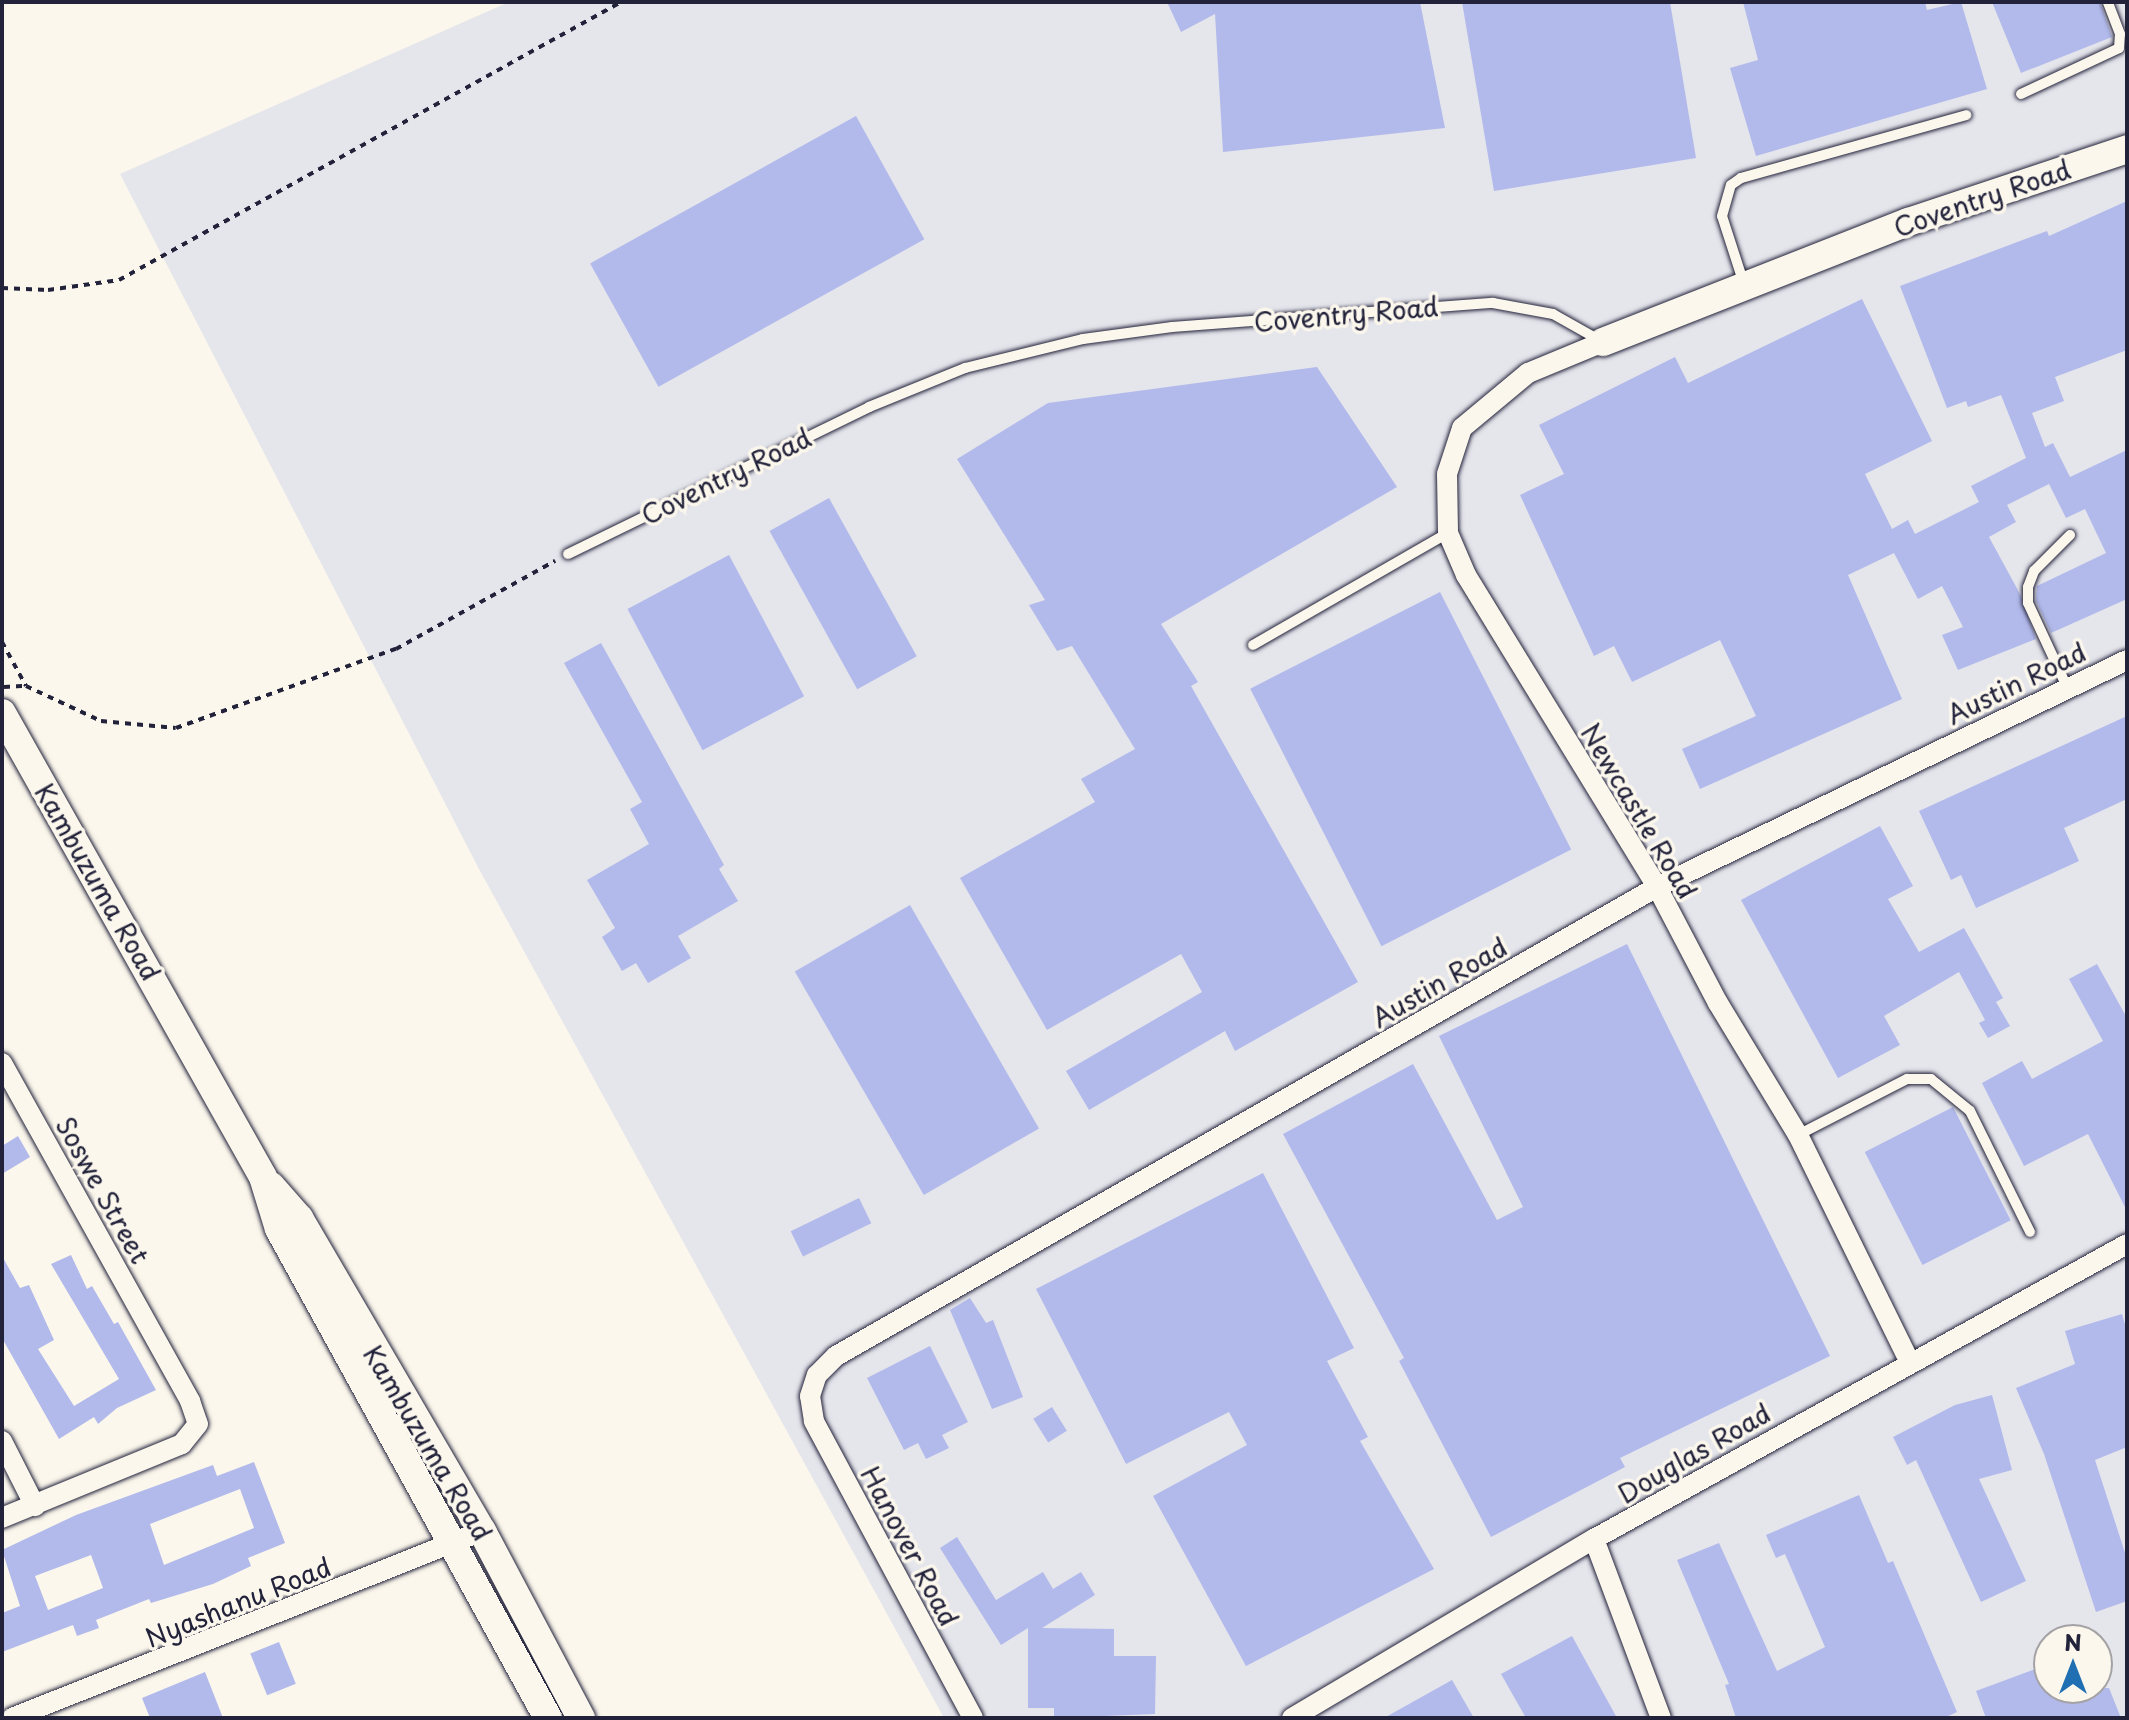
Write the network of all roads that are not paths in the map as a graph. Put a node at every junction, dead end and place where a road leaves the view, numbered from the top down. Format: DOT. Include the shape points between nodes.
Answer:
graph roads {
  1 [pos="2108,2"];
  2 [pos="2021,94"];
  3 [pos="1966,115"];
  4 [pos="2127,149"];
  5 [pos="1746,289"];
  6 [pos="1603,342"];
  7 [pos="1448,533"];
  8 [pos="2070,535"];
  9 [pos="568,554"];
  10 [pos="1253,645"];
  11 [pos="2127,660"];
  12 [pos="2067,687"];
  13 [pos="2,713"];
  14 [pos="1657,887"];
  15 [pos="2,1063"];
  16 [pos="1798,1135"];
  17 [pos="263,1177"];
  18 [pos="2030,1232"];
  19 [pos="2127,1244"];
  20 [pos="1909,1361"];
  21 [pos="810,1396"];
  22 [pos="2,1441"];
  23 [pos="35,1506"];
  24 [pos="2,1518"];
  25 [pos="482,1531"];
  26 [pos="1594,1539"];
  27 [pos="454,1543"];
  28 [pos="12,1718"];
  29 [pos="548,1718"];
  30 [pos="581,1718"];
  31 [pos="973,1718"];
  32 [pos="1292,1718"];
  33 [pos="1661,1718"];
  1 -- 2 [label="lane" via="2120,34 2119,48"];
  3 -- 5 [label="lane" via="1731,185 1722,216"];
  4 -- 5 [label="main road, Coventry Road" via="1908,222"];
  5 -- 6 [label="main road, Coventry Road"];
  6 -- 7 [label="street, Newcastle Road" via="1528,373 1462,428 1447,474"];
  6 -- 9 [label="lane, Coventry Road" via="1553,314 1493,303 1172,327 1083,339 965,368 869,407"];
  7 -- 10 [label="lane"];
  7 -- 14 [label="street, Newcastle Road" via="1466,575"];
  8 -- 12 [label="lane" via="2034,571 2028,587 2028,603"];
  11 -- 12 [label="street, Austin Road"];
  12 -- 14 [label="street, Austin Road"];
  13 -- 17 [label="main road, Kambuzuma Road"];
  14 -- 16 [label="street, Newcastle Road" via="1718,1003"];
  14 -- 21 [label="street, Austin Road" via="836,1356 817,1375"];
  15 -- 23 [label="street, Soswe Street" via="195,1411 193,1436"];
  16 -- 18 [label="lane" via="1907,1079 1931,1079 1970,1111"];
  16 -- 20 [label="street, Newcastle Road"];
  17 -- 25 [label="main road, Kambuzuma Road" via="299,1218"];
  17 -- 27 [label="main road, Kambuzuma Road" via="279,1229"];
  19 -- 20 [label="street, Douglas Road"];
  20 -- 26 [label="street, Douglas Road"];
  21 -- 31 [label="street, Hanover Road" via="827,1447"];
  22 -- 23 [label="street"];
  23 -- 24 [label="street"];
  25 -- 27 [label="street, Nyashanu Road"];
  25 -- 30 [label="main road, Kambuzuma Road"];
  26 -- 32 [label="street, Douglas Road"];
  26 -- 33 [label="street"];
  27 -- 28 [label="street, Nyashanu Road"];
  27 -- 29 [label="main road, Kambuzuma Road"];
}
